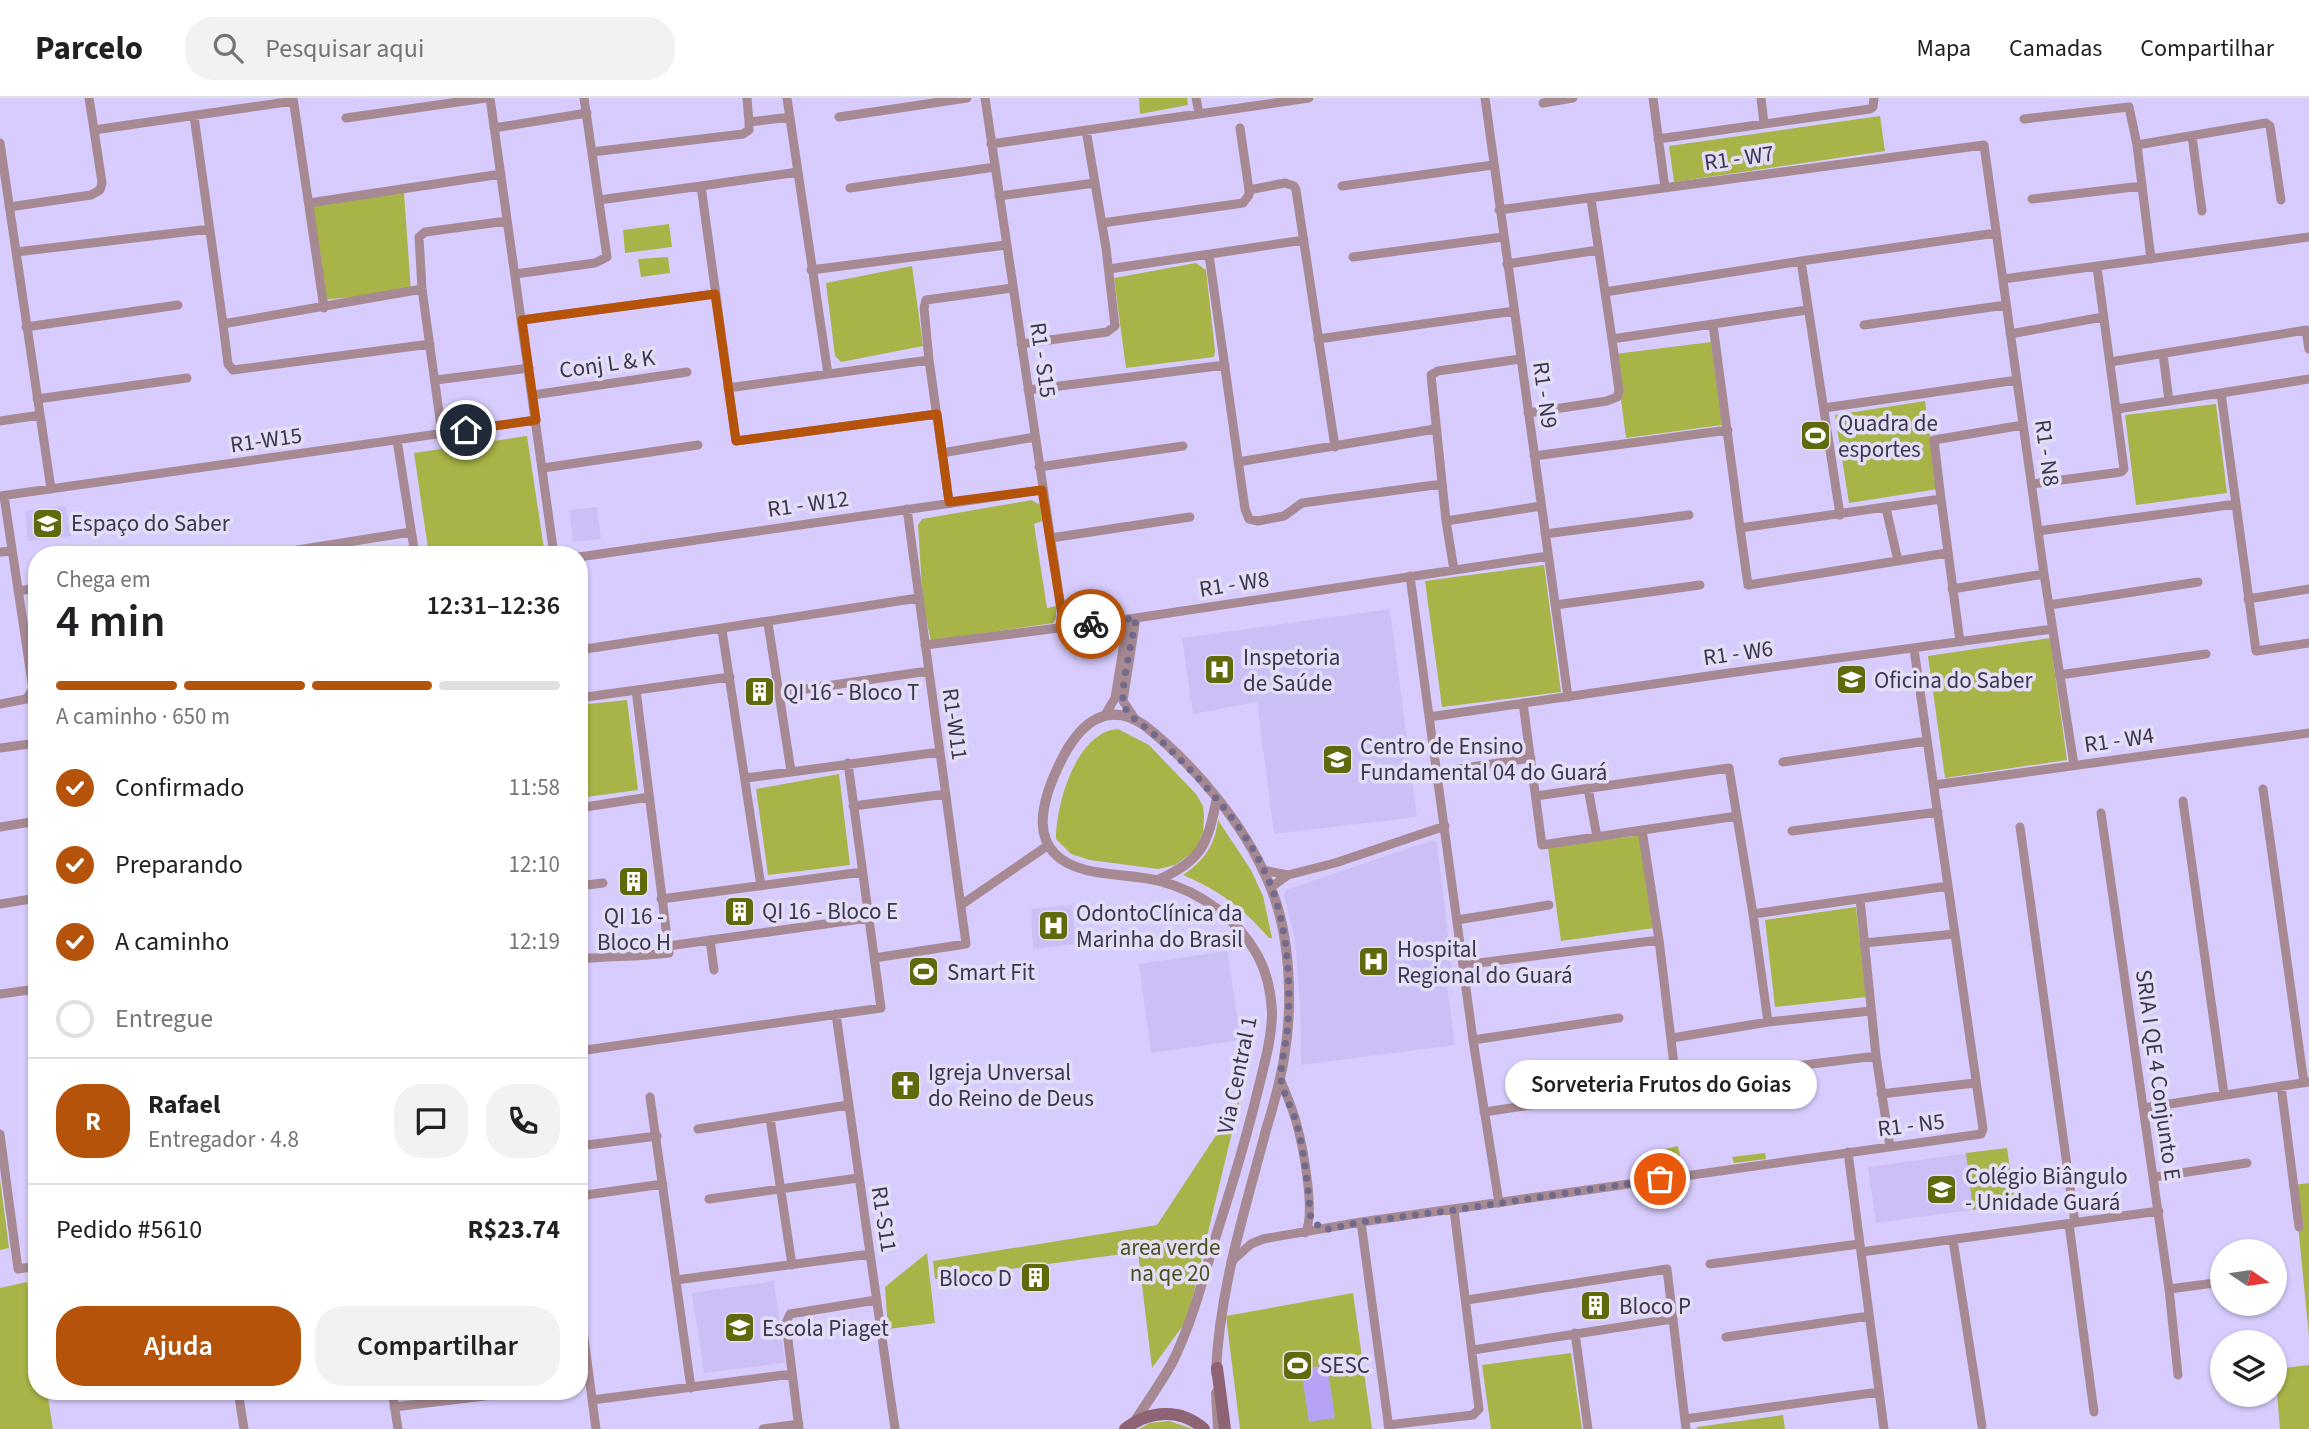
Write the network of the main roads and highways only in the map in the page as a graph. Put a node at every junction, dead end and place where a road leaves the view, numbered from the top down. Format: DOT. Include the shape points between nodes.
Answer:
graph roads {
  1 [pos="1217,1368"];
  2 [pos="1130,1425"];
  3 [pos="1204,1429"];
  4 [pos="1225,1429"];
  1 -- 4 [label="main road"];
  2 -- 3 [label="main road" via="1155,1414 1175,1414"];
}
